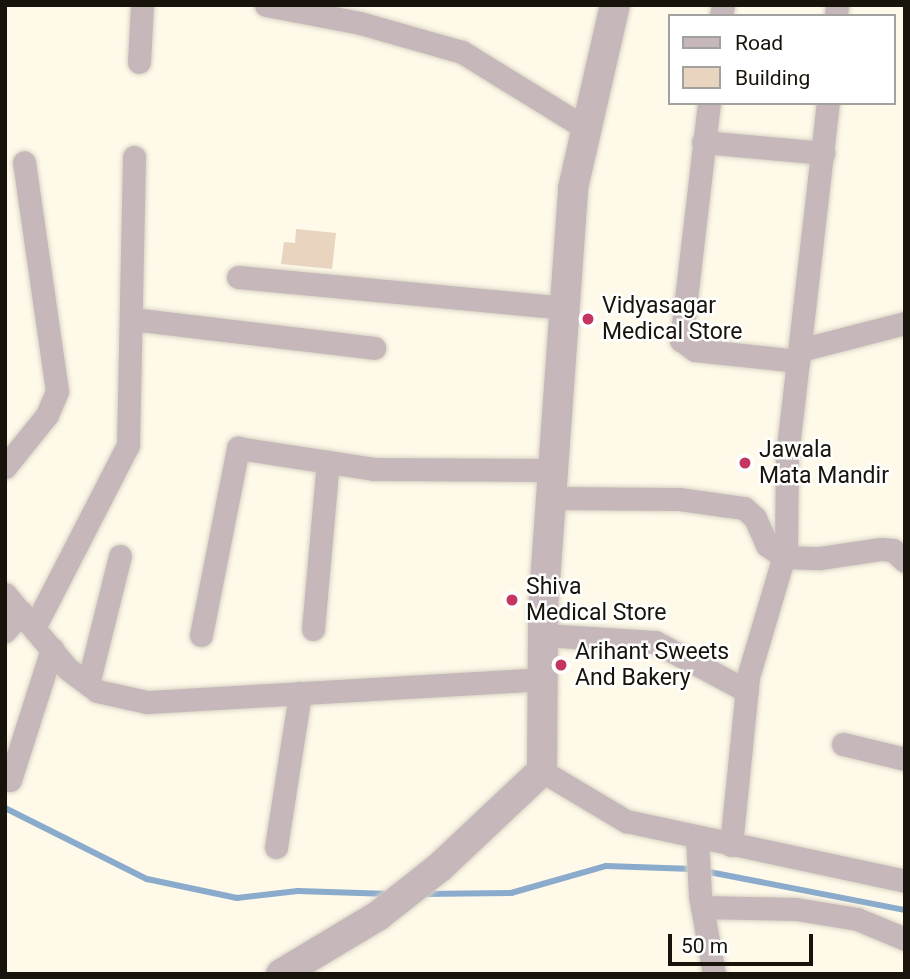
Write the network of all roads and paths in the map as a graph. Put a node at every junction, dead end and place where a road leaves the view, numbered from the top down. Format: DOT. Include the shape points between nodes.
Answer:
graph roads {
  1 [pos="142,5"];
  2 [pos="266,5"];
  3 [pos="615,5"];
  4 [pos="355,14"];
  5 [pos="139,62"];
  6 [pos="709,105"];
  7 [pos="828,105"];
  8 [pos="589,130"];
  9 [pos="703,142"];
  10 [pos="824,153"];
  11 [pos="134,157"];
  12 [pos="24,162"];
  13 [pos="238,277"];
  14 [pos="564,308"];
  15 [pos="132,319"];
  16 [pos="905,323"];
  17 [pos="374,348"];
  18 [pos="799,356"];
  19 [pos="328,462"];
  20 [pos="5,467"];
  21 [pos="552,484"];
  22 [pos="120,556"];
  23 [pos="784,557"];
  24 [pos="905,561"];
  25 [pos="5,594"];
  26 [pos="27,620"];
  27 [pos="313,629"];
  28 [pos="5,631"];
  29 [pos="201,635"];
  30 [pos="542,635"];
  31 [pos="52,649"];
  32 [pos="542,679"];
  33 [pos="88,684"];
  34 [pos="747,691"];
  35 [pos="300,693"];
  36 [pos="843,744"];
  37 [pos="905,759"];
  38 [pos="541,771"];
  39 [pos="10,780"];
  40 [pos="697,837"];
  41 [pos="731,845"];
  42 [pos="276,847"];
  43 [pos="905,881"];
  44 [pos="701,901"];
  45 [pos="905,939"];
  46 [pos="281,974"];
  47 [pos="714,974"];
  1 -- 5 [label="street"];
  2 -- 4 [label="street"];
  3 -- 8 [label="street"];
  4 -- 8 [label="street" via="462,52"];
  6 -- 9 [label="street"];
  7 -- 10 [label="street"];
  8 -- 14 [label="street" via="573,188"];
  9 -- 10 [label="street"];
  9 -- 18 [label="street" via="681,340 695,350"];
  10 -- 18 [label="street"];
  11 -- 15 [label="street"];
  12 -- 20 [label="street" via="57,391 47,415"];
  13 -- 14 [label="street"];
  14 -- 21 [label="street"];
  15 -- 17 [label="street"];
  15 -- 26 [label="street" via="128,445"];
  16 -- 18 [label="street"];
  18 -- 23 [label="street" via="786,456"];
  19 -- 21 [label="street"];
  19 -- 27 [label="street"];
  19 -- 29 [label="street" via="238,448"];
  21 -- 23 [label="street" via="744,508 755,517 767,545"];
  21 -- 30 [label="street"];
  22 -- 33 [label="street"];
  23 -- 24 [label="street" via="820,558 881,549 893,550"];
  23 -- 34 [label="street"];
  25 -- 26 [label="street"];
  26 -- 28 [label="street"];
  26 -- 31 [label="street"];
  30 -- 32 [label="street"];
  30 -- 34 [label="street" via="655,642"];
  31 -- 33 [label="street"];
  31 -- 39 [label="street"];
  32 -- 35 [label="street"];
  32 -- 38 [label="street"];
  33 -- 35 [label="street" via="97,691 147,702"];
  34 -- 41 [label="street"];
  35 -- 42 [label="street"];
  36 -- 37 [label="street"];
  38 -- 40 [label="street" via="626,821"];
  38 -- 46 [label="street" via="440,867 379,915"];
  40 -- 41 [label="street"];
  40 -- 44 [label="street"];
  41 -- 43 [label="street"];
  44 -- 45 [label="street" via="857,919"];
  44 -- 47 [label="street"];
}
